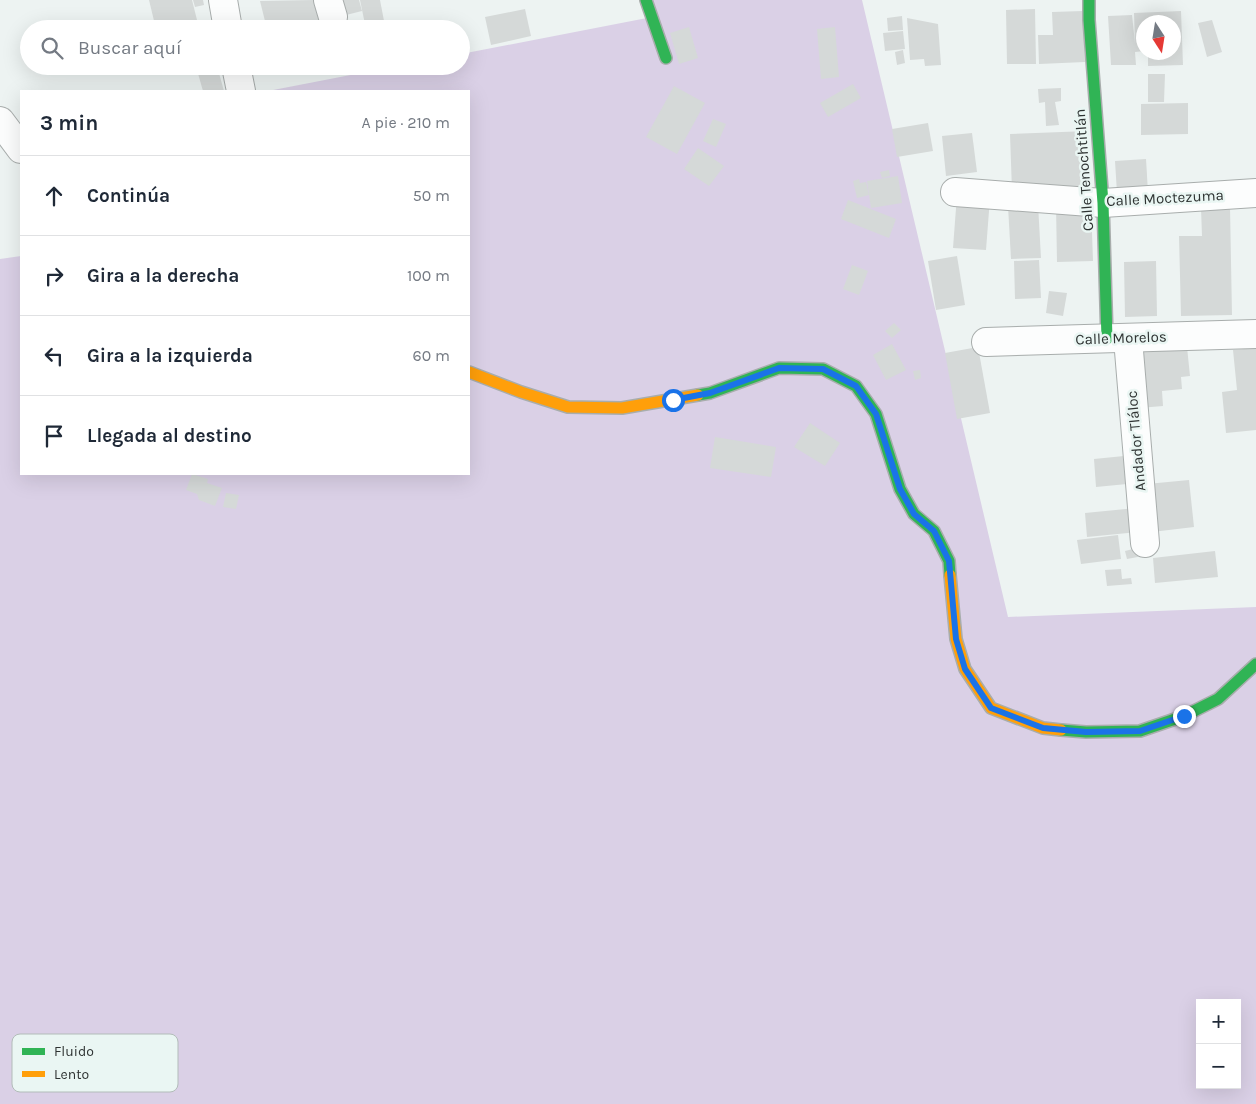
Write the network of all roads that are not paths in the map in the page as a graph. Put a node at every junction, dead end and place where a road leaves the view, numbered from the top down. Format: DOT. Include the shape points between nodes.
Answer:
graph roads {
  1 [pos="223,0"];
  2 [pos="646,0"];
  3 [pos="1089,0"];
  4 [pos="226,20"];
  5 [pos="666,58"];
  6 [pos="237,75"];
  7 [pos="240,90"];
  8 [pos="0,121"];
  9 [pos="20,148"];
  10 [pos="955,192"];
  11 [pos="1256,193"];
  12 [pos="1103,203"];
  13 [pos="1256,334"];
  14 [pos="1117,339"];
  15 [pos="986,342"];
  16 [pos="470,372"];
  17 [pos="1144,543"];
  18 [pos="1256,664"];
  1 -- 4 [label="street"];
  2 -- 5 [label="street"];
  3 -- 12 [label="street, Calle Tenochtitlán"];
  6 -- 7 [label="street"];
  8 -- 9 [label="street"];
  10 -- 12 [label="street, Calle Moctezuma"];
  11 -- 12 [label="street, Calle Moctezuma"];
  12 -- 14 [label="street, Calle Tenochtitlán"];
  13 -- 14 [label="street, Calle Morelos"];
  14 -- 15 [label="street, Calle Morelos"];
  14 -- 17 [label="street, Andador Tláloc"];
  16 -- 18 [label="street" via="568,407 622,408 710,393 779,368 823,369 856,386 876,414 900,489 914,514 934,531 949,561 956,639 965,669 991,708 1043,728 1086,732 1140,731 1184,716 1218,699"];
}
